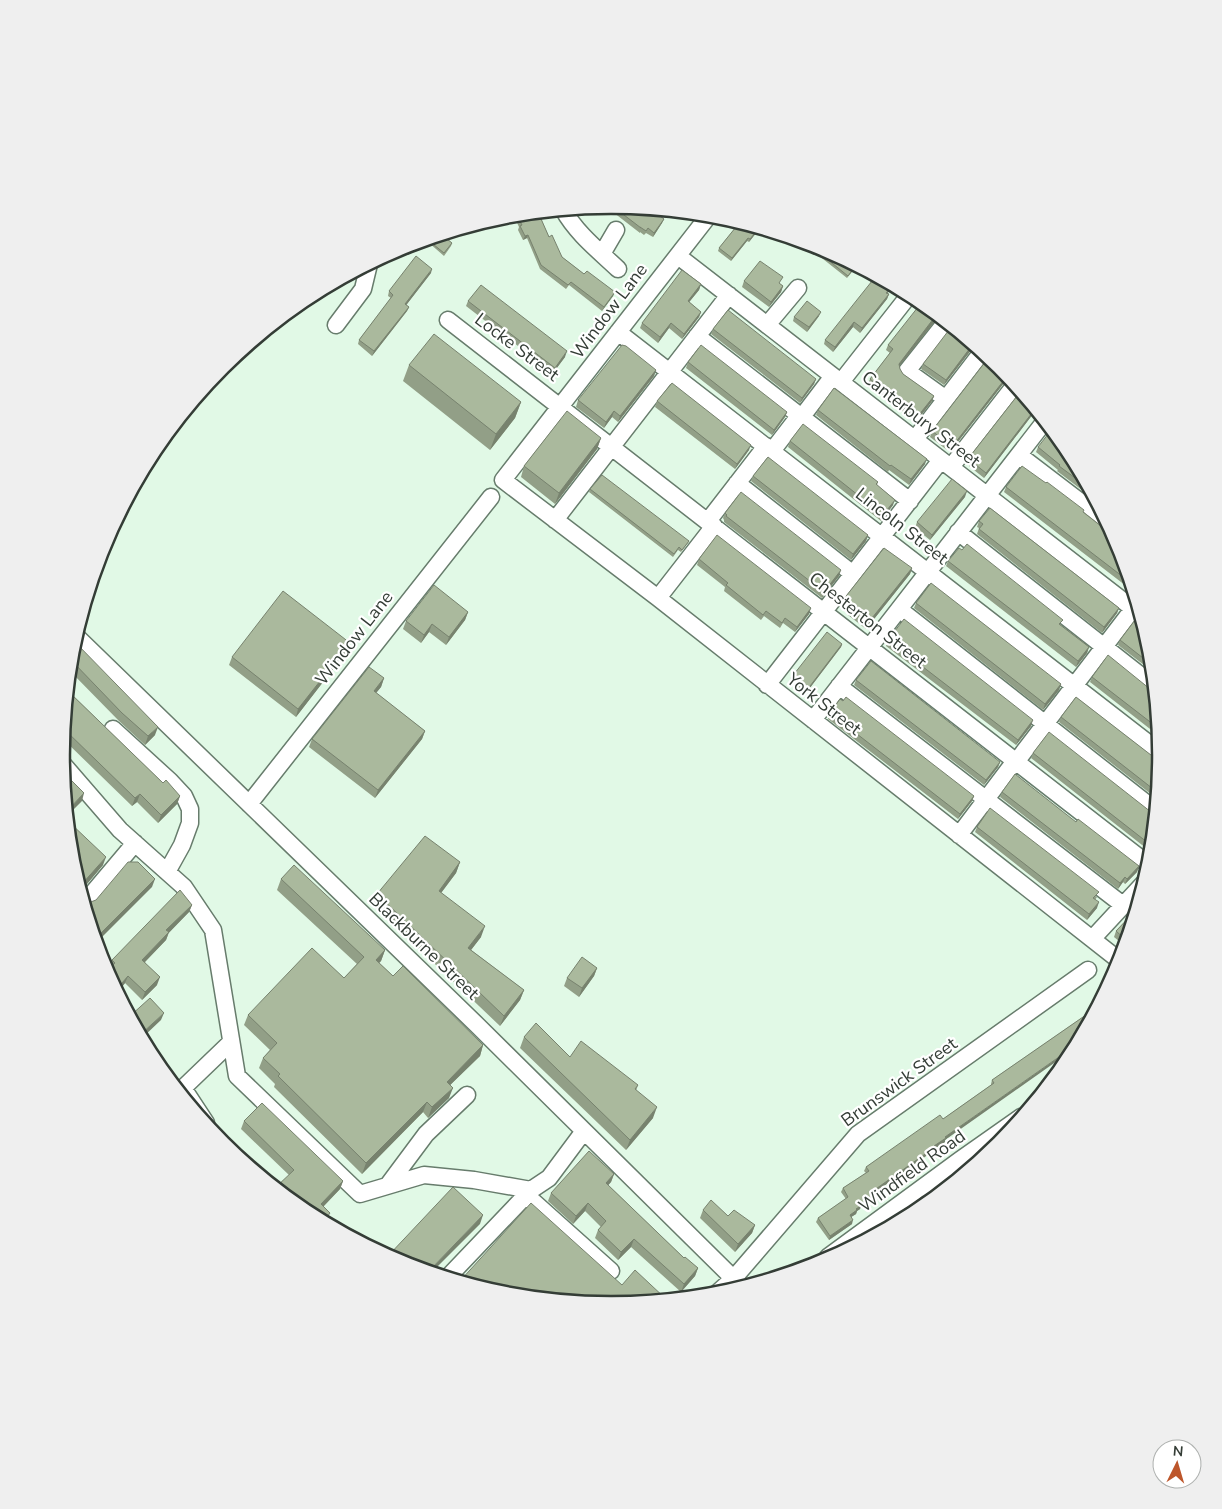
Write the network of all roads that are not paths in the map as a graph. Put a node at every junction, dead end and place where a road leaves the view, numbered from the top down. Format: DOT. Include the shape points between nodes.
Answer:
graph roads {
  1 [pos="566,216"];
  2 [pos="704,222"];
  3 [pos="616,230"];
  4 [pos="602,254"];
  5 [pos="678,256"];
  6 [pos="618,269"];
  7 [pos="367,272"];
  8 [pos="798,288"];
  9 [pos="729,295"];
  10 [pos="905,300"];
  11 [pos="448,320"];
  12 [pos="336,325"];
  13 [pos="767,325"];
  14 [pos="942,327"];
  15 [pos="618,332"];
  16 [pos="697,336"];
  17 [pos="978,357"];
  18 [pos="670,372"];
  19 [pos="837,379"];
  20 [pos="1011,390"];
  21 [pos="946,399"];
  22 [pos="562,407"];
  23 [pos="800,417"];
  24 [pos="1041,426"];
  25 [pos="915,439"];
  26 [pos="613,447"];
  27 [pos="769,449"];
  28 [pos="1019,454"];
  29 [pos="946,463"];
  30 [pos="503,480"];
  31 [pos="737,483"];
  32 [pos="987,495"];
  33 [pos="491,497"];
  34 [pos="910,501"];
  35 [pos="1095,513"];
  36 [pos="555,520"];
  37 [pos="711,523"];
  38 [pos="958,532"];
  39 [pos="882,536"];
  40 [pos="928,572"];
  41 [pos="853,574"];
  42 [pos="658,598"];
  43 [pos="1131,604"];
  44 [pos="899,609"];
  45 [pos="824,612"];
  46 [pos="1133,612"];
  47 [pos="82,642"];
  48 [pos="869,647"];
  49 [pos="1104,648"];
  50 [pos="1146,680"];
  51 [pos="767,685"];
  52 [pos="839,686"];
  53 [pos="1075,686"];
  54 [pos="813,720"];
  55 [pos="1045,724"];
  56 [pos="113,729"];
  57 [pos="1152,747"];
  58 [pos="1016,762"];
  59 [pos="71,774"];
  60 [pos="986,800"];
  61 [pos="249,804"];
  62 [pos="1149,805"];
  63 [pos="959,834"];
  64 [pos="135,843"];
  65 [pos="1142,860"];
  66 [pos="167,872"];
  67 [pos="1134,894"];
  68 [pos="89,898"];
  69 [pos="1123,906"];
  70 [pos="1093,938"];
  71 [pos="1113,955"];
  72 [pos="1088,970"];
  73 [pos="231,1042"];
  74 [pos="185,1087"];
  75 [pos="467,1096"];
  76 [pos="584,1130"];
  77 [pos="952,1174"];
  78 [pos="388,1185"];
  79 [pos="934,1188"];
  80 [pos="529,1193"];
  81 [pos="876,1226"];
  82 [pos="611,1271"];
  83 [pos="453,1272"];
  84 [pos="736,1280"];
  85 [pos="740,1280"];
  1 -- 4 [label="street"];
  2 -- 5 [label="street, Window Lane"];
  3 -- 4 [label="street"];
  4 -- 6 [label="street"];
  5 -- 9 [label="street, Canterbury Street"];
  5 -- 15 [label="street, Window Lane"];
  7 -- 12 [label="street" via="363,289"];
  8 -- 13 [label="street"];
  9 -- 13 [label="street, Canterbury Street"];
  9 -- 16 [label="street"];
  10 -- 19 [label="street"];
  11 -- 22 [label="street, Locke Street"];
  13 -- 19 [label="street, Canterbury Street"];
  14 -- 21 [label="street" via="907,371"];
  15 -- 18 [label="street, Lincoln Street"];
  15 -- 22 [label="street, Window Lane"];
  16 -- 18 [label="street"];
  16 -- 23 [label="street"];
  17 -- 21 [label="street"];
  18 -- 26 [label="street"];
  18 -- 27 [label="street, Lincoln Street"];
  19 -- 23 [label="street"];
  19 -- 25 [label="street, Canterbury Street"];
  20 -- 29 [label="street"];
  21 -- 25 [label="street"];
  22 -- 26 [label="street, Chesterton Street"];
  22 -- 30 [label="street, Window Lane"];
  23 -- 27 [label="street"];
  23 -- 34 [label="street"];
  24 -- 28 [label="street"];
  25 -- 29 [label="street, Canterbury Street"];
  26 -- 36 [label="street"];
  26 -- 37 [label="street, Chesterton Street"];
  27 -- 31 [label="street"];
  27 -- 39 [label="street, Lincoln Street"];
  28 -- 32 [label="street"];
  28 -- 35 [label="street"];
  29 -- 32 [label="street, Canterbury Street"];
  29 -- 34 [label="street"];
  30 -- 36 [label="street, York Street"];
  31 -- 37 [label="street"];
  31 -- 41 [label="street"];
  32 -- 38 [label="street"];
  32 -- 43 [label="street, Canterbury Street"];
  33 -- 61 [label="street, Window Lane"];
  34 -- 39 [label="street"];
  36 -- 42 [label="street, York Street"];
  37 -- 42 [label="street"];
  37 -- 45 [label="street, Chesterton Street"];
  38 -- 40 [label="street"];
  38 -- 49 [label="street"];
  39 -- 40 [label="street, Lincoln Street"];
  39 -- 41 [label="street"];
  40 -- 44 [label="street"];
  40 -- 53 [label="street, Lincoln Street"];
  41 -- 45 [label="street"];
  42 -- 51 [label="street, York Street"];
  44 -- 48 [label="street"];
  44 -- 55 [label="street"];
  45 -- 48 [label="street, Chesterton Street"];
  45 -- 51 [label="street"];
  46 -- 49 [label="street"];
  47 -- 61 [label="street, Blackburne Street"];
  48 -- 52 [label="street"];
  48 -- 58 [label="street, Chesterton Street"];
  49 -- 50 [label="street"];
  49 -- 53 [label="street"];
  51 -- 54 [label="street, York Street"];
  52 -- 54 [label="street"];
  52 -- 60 [label="street"];
  53 -- 55 [label="street"];
  53 -- 57 [label="street, Lincoln Street"];
  54 -- 63 [label="street, York Street"];
  55 -- 58 [label="street"];
  55 -- 62 [label="street"];
  56 -- 66 [label="street" via="170,781 184,796 190,809 190,823 182,845"];
  58 -- 60 [label="street"];
  58 -- 65 [label="street, Chesterton Street"];
  59 -- 64 [label="street"];
  60 -- 63 [label="street"];
  60 -- 69 [label="street"];
  61 -- 76 [label="street, Blackburne Street"];
  63 -- 70 [label="street, York Street"];
  64 -- 66 [label="street"];
  64 -- 68 [label="street"];
  66 -- 73 [label="street" via="184,888 213,930"];
  67 -- 69 [label="street"];
  69 -- 70 [label="street"];
  70 -- 71 [label="street, York Street"];
  72 -- 85 [label="street, Brunswick Street" via="858,1134"];
  73 -- 74 [label="street"];
  73 -- 78 [label="street" via="237,1076 360,1194"];
  75 -- 78 [label="street" via="426,1134"];
  76 -- 80 [label="street" via="549,1178"];
  76 -- 84 [label="street, Blackburne Street"];
  77 -- 79 [label="street, Windfield Road"];
  78 -- 80 [label="street" via="424,1175 474,1180"];
  79 -- 81 [label="street, Windfield Road"];
  80 -- 82 [label="street"];
  80 -- 83 [label="street"];
}
